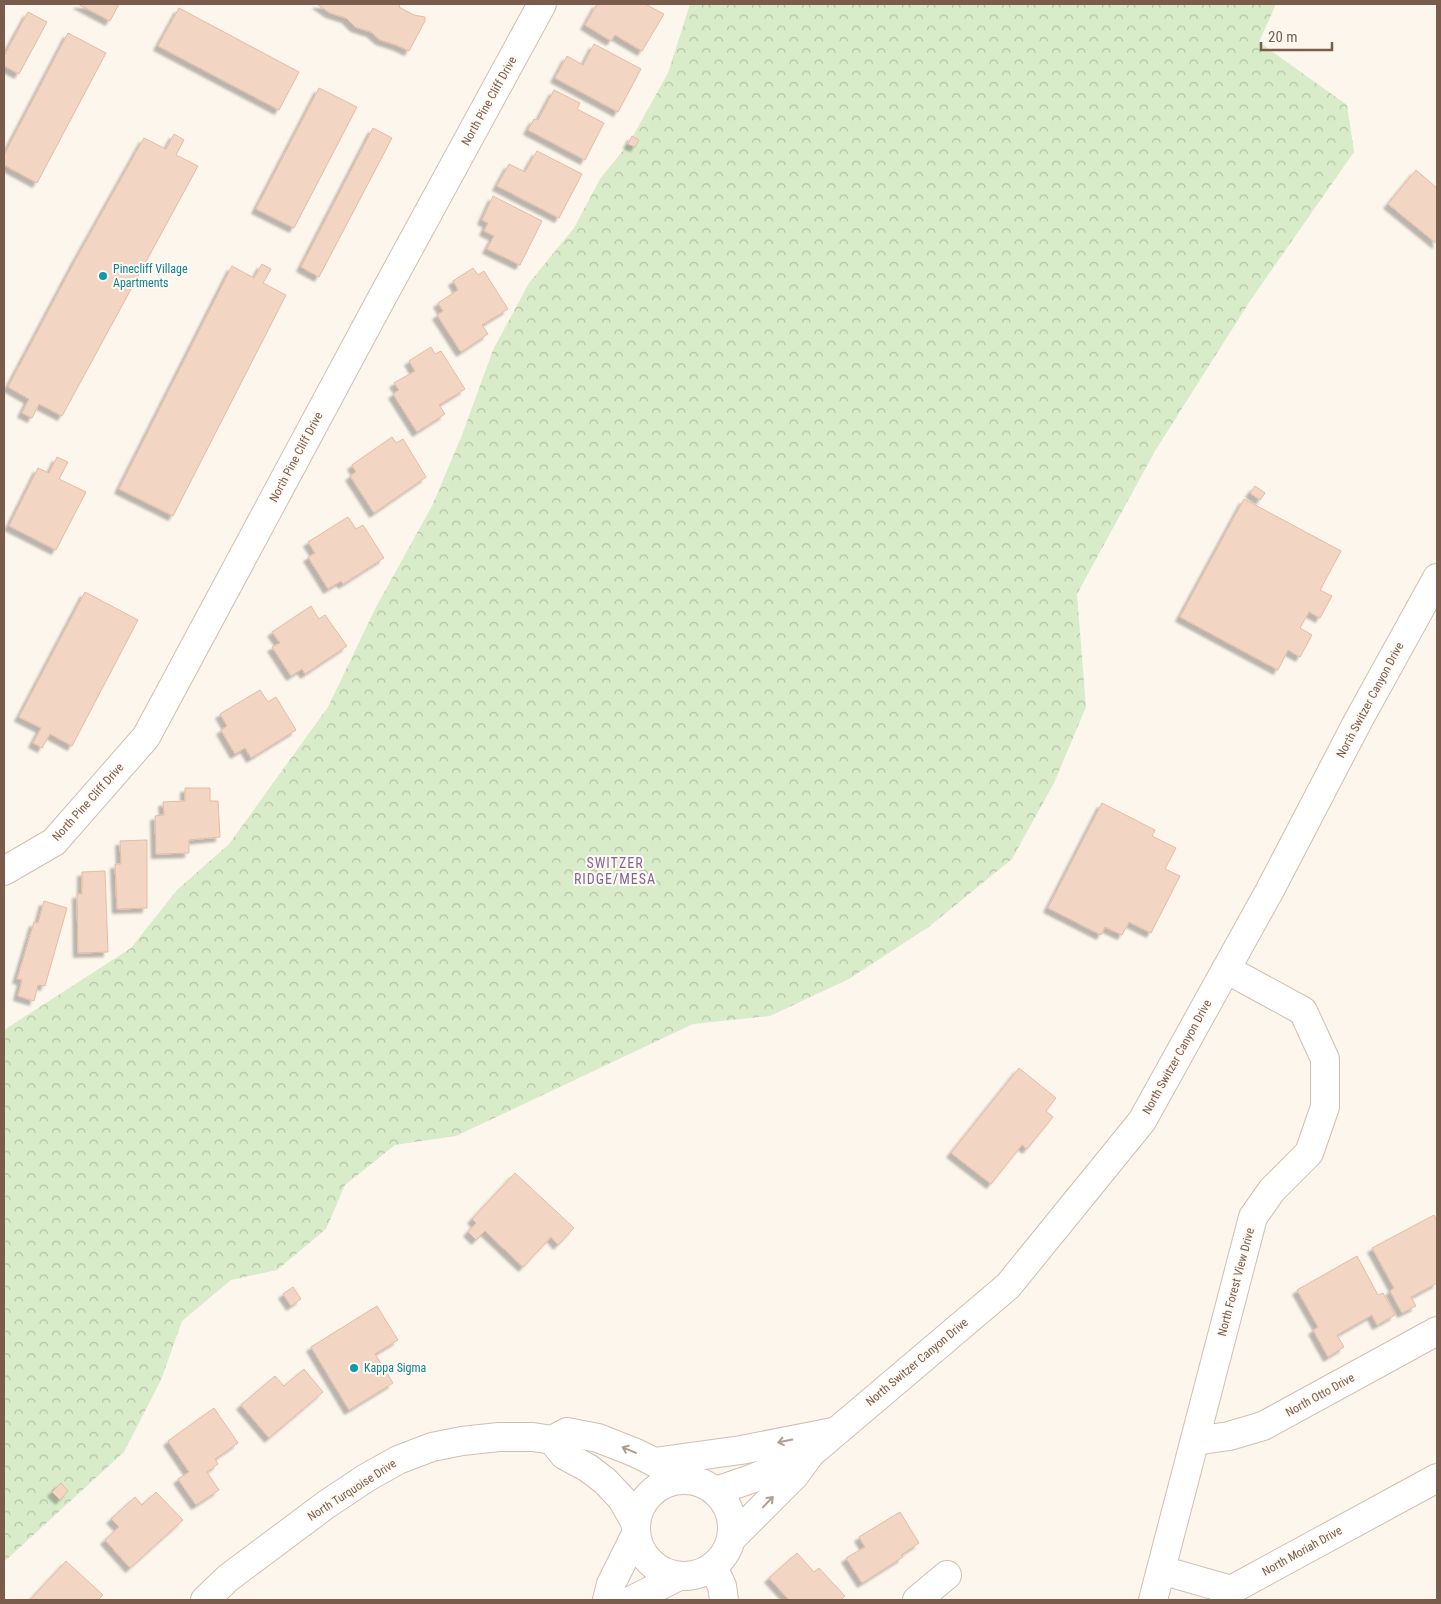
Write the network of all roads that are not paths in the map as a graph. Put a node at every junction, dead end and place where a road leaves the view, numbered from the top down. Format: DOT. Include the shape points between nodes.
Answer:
graph roads {
  1 [pos="542,4"];
  2 [pos="1437,578"];
  3 [pos="4,871"];
  4 [pos="1226,969"];
  5 [pos="1437,1331"];
  6 [pos="833,1432"];
  7 [pos="552,1440"];
  8 [pos="1195,1441"];
  9 [pos="810,1453"];
  10 [pos="654,1462"];
  11 [pos="1437,1478"];
  12 [pos="688,1480"];
  13 [pos="716,1491"];
  14 [pos="635,1529"];
  15 [pos="733,1537"];
  16 [pos="713,1567"];
  17 [pos="1162,1570"];
  18 [pos="947,1575"];
  19 [pos="678,1577"];
  20 [pos="205,1600"];
  21 [pos="607,1600"];
  22 [pos="632,1600"];
  23 [pos="724,1600"];
  24 [pos="917,1600"];
  25 [pos="1154,1600"];
  1 -- 3 [label="street, North Pine Cliff Drive" via="146,737 54,842"];
  2 -- 4 [label="street, North Switzer Canyon Drive"];
  4 -- 6 [label="street, North Switzer Canyon Drive" via="1142,1121 1008,1286"];
  4 -- 8 [label="street, North Forest View Drive" via="1303,1011 1325,1059 1325,1107 1309,1153 1272,1190 1253,1217"];
  5 -- 8 [label="street, North Otto Drive" via="1263,1426"];
  6 -- 9 [label="street, North Switzer Canyon Drive"];
  6 -- 10 [label="street, one-way" via="741,1450"];
  10 -- 7 [label="street, North Turquoise Drive, one-way" via="598,1438 568,1432"];
  7 -- 14 [label="street" via="564,1455 588,1468 622,1499"];
  7 -- 20 [label="street, North Turquoise Drive" via="533,1437 462,1441 432,1447 398,1460 327,1504 228,1578"];
  8 -- 17 [label="street, North Forest View Drive"];
  9 -- 13 [label="street, North Switzer Canyon Drive"];
  15 -- 9 [label="street, North Switzer Canyon Drive, one-way" via="795,1475"];
  10 -- 12 [label="street, North Turquoise Drive"];
  11 -- 17 [label="street, North Moriah Drive" via="1231,1590"];
  12 -- 13 [label="street" via="700,1482"];
  12 -- 14 [label="street" via="673,1482 647,1498 639,1509"];
  13 -- 15 [label="street" via="731,1516"];
  14 -- 19 [label="street" via="641,1550 649,1562 660,1571"];
  14 -- 21 [label="street"];
  15 -- 16 [label="street" via="723,1558"];
  16 -- 19 [label="street"];
  16 -- 23 [label="street" via="722,1586"];
  17 -- 25 [label="street, North Forest View Drive"];
  18 -- 24 [label="street"];
  19 -- 22 [label="street"];
}
